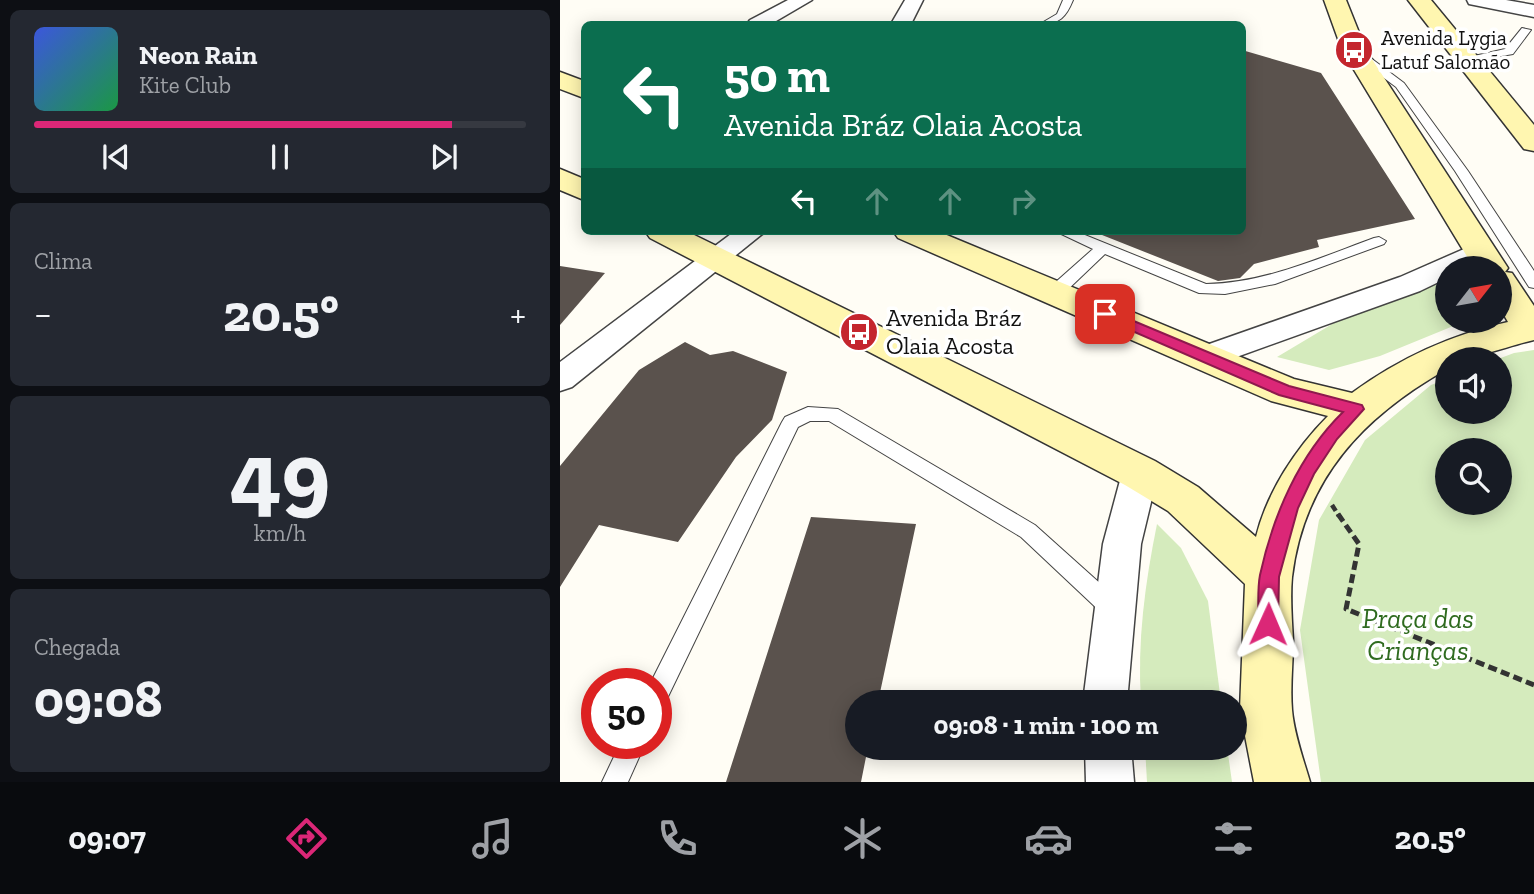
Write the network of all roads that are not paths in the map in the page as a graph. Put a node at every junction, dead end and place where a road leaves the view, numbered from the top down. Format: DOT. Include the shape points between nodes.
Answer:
graph roads {
  1 [pos="803,0"];
  2 [pos="914,0"];
  3 [pos="1068,0"];
  4 [pos="1335,0"];
  5 [pos="1419,0"];
  6 [pos="1476,0"];
  7 [pos="1534,11"];
  8 [pos="763,21"];
  9 [pos="903,21"];
  10 [pos="1051,21"];
  11 [pos="1526,30"];
  12 [pos="1354,51"];
  13 [pos="1467,60"];
  14 [pos="560,80"];
  15 [pos="581,89"];
  16 [pos="1534,143"];
  17 [pos="560,178"];
  18 [pos="581,189"];
  19 [pos="669,235"];
  20 [pos="747,235"];
  21 [pos="927,235"];
  22 [pos="1072,235"];
  23 [pos="1379,241"];
  24 [pos="1104,247"];
  25 [pos="1484,256"];
  26 [pos="715,259"];
  27 [pos="1435,276"];
  28 [pos="1534,283"];
  29 [pos="1055,292"];
  30 [pos="1512,298"];
  31 [pos="1533,328"];
  32 [pos="1206,357"];
  33 [pos="560,380"];
  34 [pos="1356,409"];
  35 [pos="1140,472"];
  36 [pos="1269,577"];
  37 [pos="1114,610"];
  38 [pos="670,668"];
  39 [pos="1106,690"];
  40 [pos="626,759"];
  41 [pos="1109,760"];
  42 [pos="615,782"];
  43 [pos="1110,782"];
  44 [pos="1282,782"];
  1 -- 8 [label="street"];
  2 -- 9 [label="street"];
  3 -- 10 [label="lane" via="1061,16"];
  4 -- 12 [label="main road"];
  5 -- 13 [label="main road"];
  6 -- 7 [label="street"];
  11 -- 13 [label="lane" via="1508,52"];
  12 -- 25 [label="main road"];
  12 -- 28 [label="lane" via="1400,85"];
  13 -- 16 [label="main road"];
  14 -- 15 [label="main road"];
  17 -- 18 [label="main road"];
  19 -- 26 [label="main road"];
  20 -- 26 [label="street"];
  21 -- 29 [label="main road"];
  22 -- 24 [label="lane"];
  23 -- 24 [label="lane" via="1257,284 1226,290 1204,289"];
  24 -- 29 [label="lane"];
  26 -- 33 [label="street"];
  26 -- 35 [label="main road"];
  27 -- 32 [label="street"];
  29 -- 32 [label="main road"];
  30 -- 31 [label="main road"];
  31 -- 34 [label="main road" via="1466,345 1408,371"];
  32 -- 34 [label="main road" via="1285,391"];
  34 -- 36 [label="main road" via="1331,434 1308,470 1289,508"];
  35 -- 36 [label="main road" via="1183,499"];
  35 -- 37 [label="street" via="1122,544"];
  36 -- 44 [label="main road" via="1267,717"];
  37 -- 38 [label="lane" via="1028,531 832,414 808,414 791,422"];
  37 -- 39 [label="street"];
  40 -- 42 [label="lane"];
  41 -- 43 [label="street"];
}
